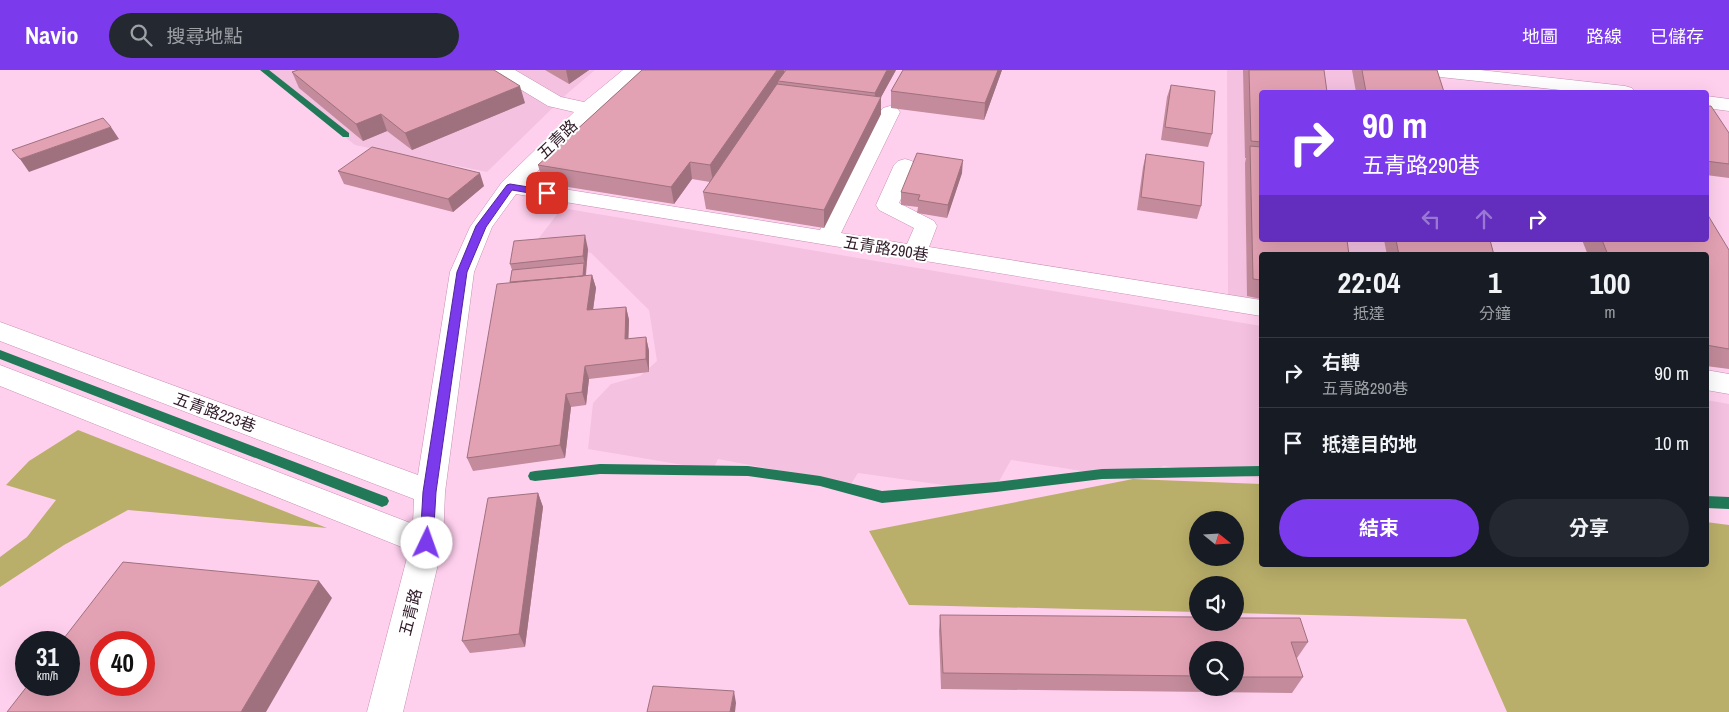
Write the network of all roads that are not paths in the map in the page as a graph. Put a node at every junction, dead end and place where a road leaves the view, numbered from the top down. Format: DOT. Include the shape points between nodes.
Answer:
graph roads {
  1 [pos="502,70"];
  2 [pos="634,70"];
  3 [pos="1431,70"];
  4 [pos="1607,90"];
  5 [pos="1709,102"];
  6 [pos="1729,105"];
  7 [pos="588,109"];
  8 [pos="890,112"];
  9 [pos="905,165"];
  10 [pos="510,187"];
  11 [pos="827,238"];
  12 [pos="915,252"];
  13 [pos="1259,308"];
  14 [pos="0,332"];
  15 [pos="0,375"];
  16 [pos="1709,381"];
  17 [pos="1729,384"];
  18 [pos="430,492"];
  19 [pos="427,543"];
  20 [pos="385,712"];
  1 -- 7 [label="street" via="555,102"];
  2 -- 7 [label="street, 五青路"];
  3 -- 4 [label="street"];
  5 -- 6 [label="street"];
  7 -- 10 [label="street, 五青路"];
  8 -- 11 [label="street"];
  9 -- 12 [label="street" via="887,205 926,226"];
  10 -- 11 [label="street, 五青路290巷"];
  10 -- 18 [label="street, 五青路" via="481,226 462,272"];
  11 -- 12 [label="street, 五青路290巷"];
  12 -- 13 [label="street, 五青路290巷"];
  14 -- 18 [label="street, 五青路223巷"];
  15 -- 19 [label="street"];
  16 -- 17 [label="street"];
  18 -- 19 [label="street, 五青路"];
  19 -- 20 [label="street, 五青路"];
}
